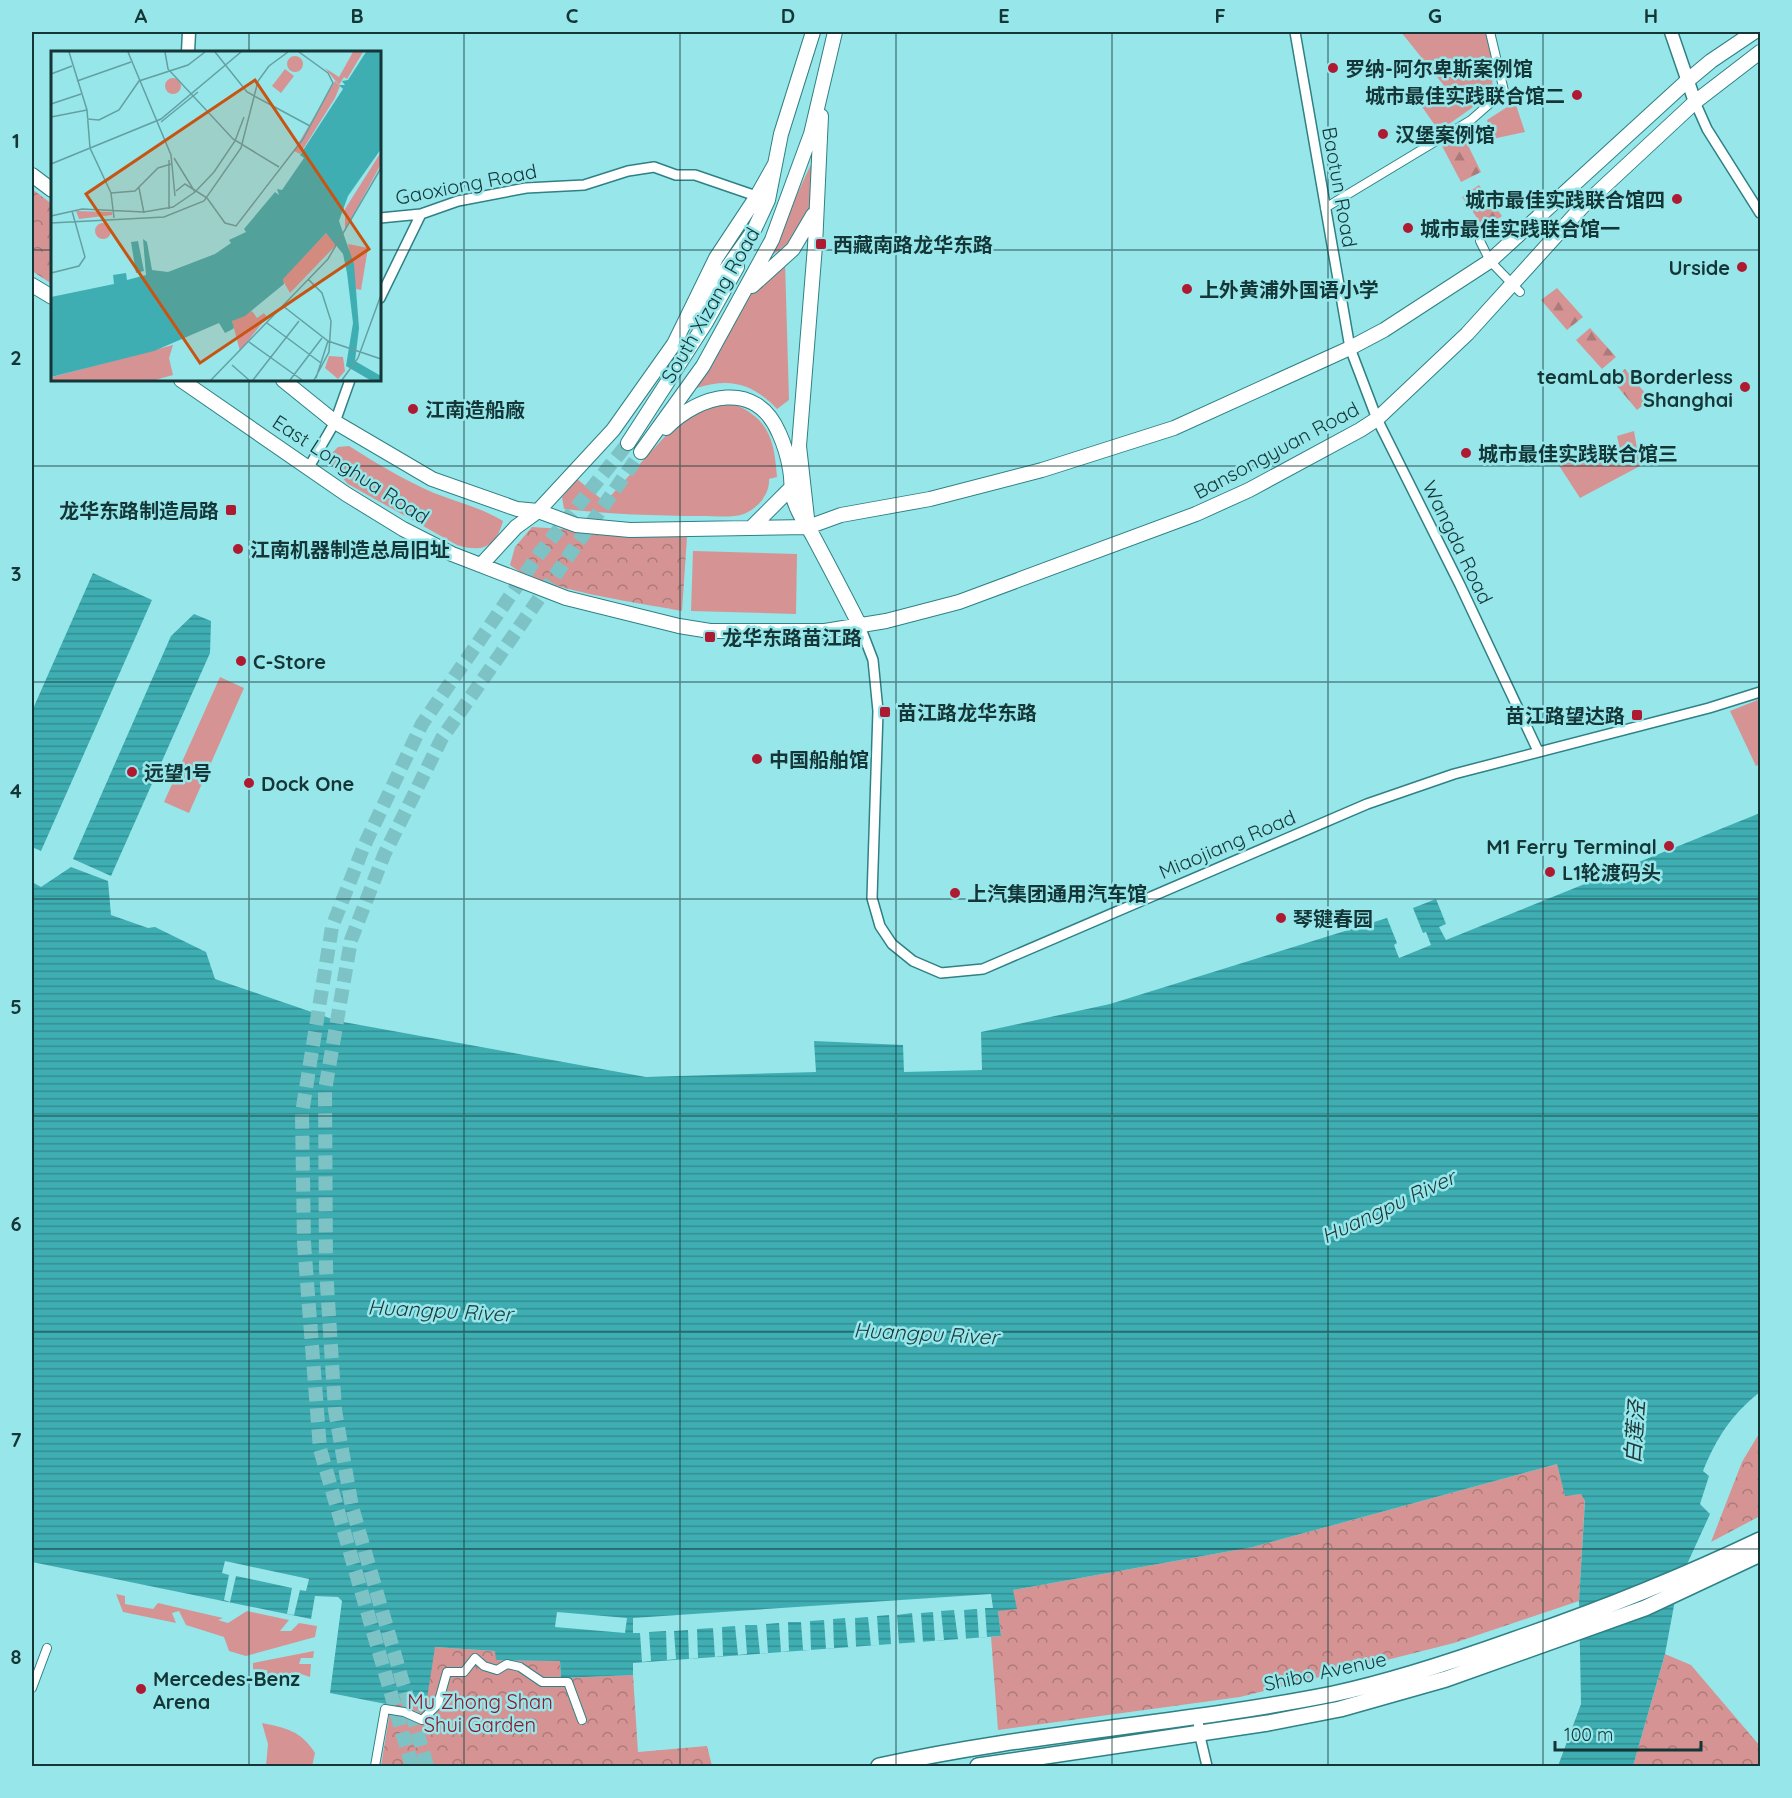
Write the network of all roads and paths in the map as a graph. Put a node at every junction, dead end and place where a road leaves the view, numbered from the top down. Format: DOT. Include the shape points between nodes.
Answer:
graph roads {
  1 [pos="189,32"];
  2 [pos="813,32"];
  3 [pos="835,32"];
  4 [pos="1294,32"];
  5 [pos="1490,32"];
  6 [pos="1671,32"];
  7 [pos="1754,32"];
  8 [pos="188,51"];
  9 [pos="1761,52"];
  10 [pos="823,79"];
  11 [pos="1687,81"];
  12 [pos="1695,102"];
  13 [pos="32,175"];
  14 [pos="51,189"];
  15 [pos="763,198"];
  16 [pos="1325,208"];
  17 [pos="815,211"];
  18 [pos="1761,213"];
  19 [pos="421,214"];
  20 [pos="381,218"];
  21 [pos="754,230"];
  22 [pos="1480,241"];
  23 [pos="1490,261"];
  24 [pos="32,285"];
  25 [pos="1516,288"];
  26 [pos="746,291"];
  27 [pos="51,296"];
  28 [pos="381,296"];
  29 [pos="674,344"];
  30 [pos="1350,348"];
  31 [pos="182,381"];
  32 [pos="284,381"];
  33 [pos="350,381"];
  34 [pos="1377,419"];
  35 [pos="335,422"];
  36 [pos="628,443"];
  37 [pos="309,467"];
  38 [pos="789,489"];
  39 [pos="538,511"];
  40 [pos="808,527"];
  41 [pos="752,528"];
  42 [pos="481,565"];
  43 [pos="860,626"];
  44 [pos="1761,692"];
  45 [pos="1538,752"];
  46 [pos="1761,1540"];
  47 [pos="1761,1554"];
  48 [pos="47,1648"];
  49 [pos="1444,1672"];
  50 [pos="32,1688"];
  51 [pos="1198,1716"];
  52 [pos="582,1720"];
  53 [pos="1199,1732"];
  54 [pos="375,1767"];
  55 [pos="879,1767"];
  56 [pos="978,1767"];
  57 [pos="1207,1767"];
  1 -- 8 [label="street"];
  2 -- 15 [label="main road, South Xizang Road"];
  3 -- 10 [label="main road, South Xizang Road"];
  4 -- 16 [label="street, Baotun Road"];
  5 -- 16 [label="street" via="1504,91 1471,120"];
  6 -- 11 [label="street"];
  7 -- 11 [label="main road"];
  9 -- 12 [label="main road, Bansongyuan Road"];
  10 -- 17 [label="main road, South Xizang Road"];
  10 -- 26 [label="main road, South Xizang Road" via="811,134 784,210"];
  11 -- 12 [label="street"];
  11 -- 23 [label="main road"];
  12 -- 18 [label="street" via="1707,129"];
  12 -- 25 [label="main road, Bansongyuan Road" via="1582,207"];
  13 -- 14 [label="main road"];
  15 -- 19 [label="street, Gaoxiong Road" via="695,175 676,175 654,167 584,185 526,188 458,201"];
  15 -- 21 [label="main road, South Xizang Road"];
  15 -- 29 [label="main road, South Xizang Road" via="716,258"];
  16 -- 30 [label="street, Baotun Road"];
  17 -- 26 [label="main road" via="793,249"];
  17 -- 40 [label="main road, South Xizang Road" via="799,446"];
  19 -- 20 [label="street, Gaoxiong Road"];
  19 -- 28 [label="street"];
  21 -- 29 [label="main road, South Xizang Road"];
  21 -- 36 [label="main road" via="705,324"];
  22 -- 23 [label="street"];
  23 -- 25 [label="street"];
  23 -- 30 [label="main road"];
  24 -- 27 [label="main road"];
  25 -- 34 [label="main road, Bansongyuan Road"];
  26 -- 38 [label="main road, South Xizang Road" via="703,366 641,452 677,417 706,400 729,396 746,400 770,415 779,432 790,470"];
  29 -- 39 [label="main road, South Xizang Road" via="613,430"];
  30 -- 34 [label="street, Wangda Road"];
  30 -- 40 [label="main road" via="1174,428 1042,470 930,499 841,515"];
  31 -- 37 [label="main road, East Longhua Road"];
  32 -- 35 [label="main road, East Longhua Road"];
  33 -- 35 [label="street"];
  34 -- 43 [label="main road, Bansongyuan Road" via="1249,490 1196,514 960,602"];
  34 -- 45 [label="street, Wangda Road"];
  35 -- 37 [label="street"];
  35 -- 39 [label="main road, East Longhua Road" via="432,479 517,509"];
  37 -- 42 [label="main road, East Longhua Road" via="403,529"];
  38 -- 40 [label="main road, South Xizang Road"];
  38 -- 41 [label="main road"];
  39 -- 41 [label="main road, East Longhua Road" via="576,525 630,530"];
  39 -- 42 [label="main road, South Xizang Road" via="516,527"];
  40 -- 41 [label="main road, East Longhua Road"];
  40 -- 43 [label="main road, South Xizang Road"];
  42 -- 43 [label="main road, East Longhua Road" via="566,598 710,631 825,631"];
  43 -- 45 [label="street, Miaojiang Road" via="873,660 878,711 872,898 880,926 892,944 913,960 941,973 983,969 1367,804 1454,774"];
  44 -- 45 [label="street, Miaojiang Road"];
  46 -- 49 [label="main road, Shibo Avenue" via="1644,1593"];
  47 -- 49 [label="main road, Shibo Avenue" via="1645,1608"];
  48 -- 50 [label="street"];
  49 -- 51 [label="main road, Shibo Avenue"];
  49 -- 53 [label="main road, Shibo Avenue" via="1340,1709"];
  51 -- 53 [label="street"];
  51 -- 55 [label="main road, Shibo Avenue" via="987,1745"];
  52 -- 54 [label="street" via="568,1682 542,1682 520,1667 507,1664 497,1670 475,1658 464,1672 447,1672 438,1704 422,1720 385,1709"];
  53 -- 56 [label="main road, Shibo Avenue"];
  53 -- 57 [label="street"];
}
